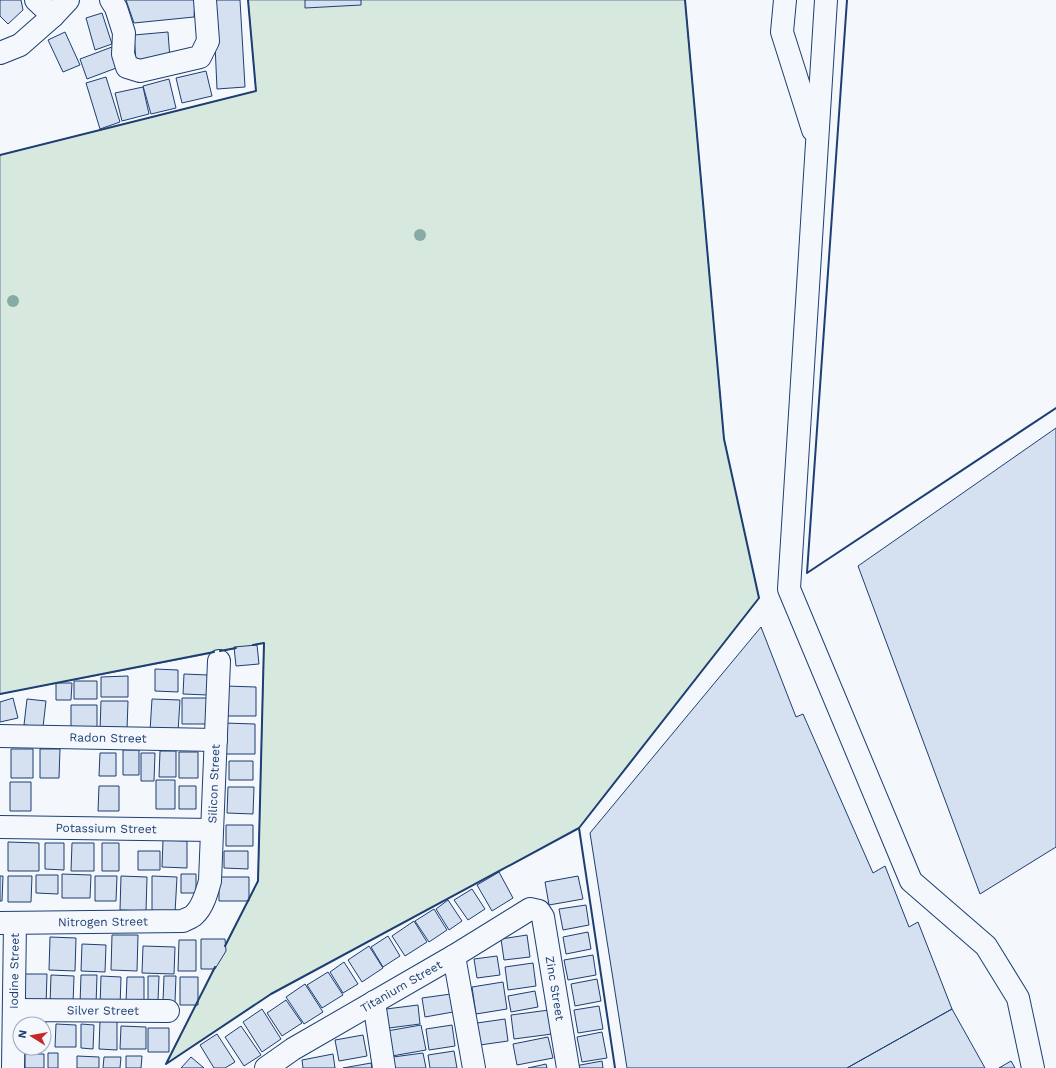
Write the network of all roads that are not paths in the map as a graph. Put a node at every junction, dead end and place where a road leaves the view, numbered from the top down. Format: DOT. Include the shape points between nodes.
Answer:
graph roads {
  1 [pos="36,0"];
  2 [pos="68,0"];
  3 [pos="111,0"];
  4 [pos="205,0"];
  5 [pos="785,0"];
  6 [pos="826,0"];
  7 [pos="53,16"];
  8 [pos="0,53"];
  9 [pos="817,142"];
  10 [pos="219,661"];
  11 [pos="0,736"];
  12 [pos="216,740"];
  13 [pos="0,827"];
  14 [pos="212,830"];
  15 [pos="201,906"];
  16 [pos="538,911"];
  17 [pos="7,923"];
  18 [pos="454,956"];
  19 [pos="374,1002"];
  20 [pos="14,1010"];
  21 [pos="168,1011"];
  22 [pos="294,1058"];
  23 [pos="12,1068"];
  24 [pos="266,1068"];
  25 [pos="384,1068"];
  26 [pos="474,1068"];
  27 [pos="568,1068"];
  28 [pos="1033,1068"];
  1 -- 7 [label="street"];
  2 -- 7 [label="street"];
  3 -- 4 [label="street" via="124,33 123,54 127,67 140,71 200,57 208,41"];
  5 -- 9 [label="street" via="782,32"];
  6 -- 9 [label="street"];
  7 -- 8 [label="street" via="20,45"];
  9 -- 28 [label="street" via="789,589 911,881 986,946 1018,998"];
  10 -- 12 [label="street, Silicon Street"];
  11 -- 12 [label="street, Radon Street"];
  12 -- 14 [label="street, Silicon Street"];
  13 -- 14 [label="street, Potassium Street"];
  14 -- 15 [label="street, Silicon Street" via="210,881"];
  15 -- 17 [label="street, Nitrogen Street" via="194,915 183,921"];
  16 -- 18 [label="street, Titanium Street" via="530,909"];
  16 -- 27 [label="street, Zinc Street" via="543,917"];
  17 -- 20 [label="street, Iodine Street"];
  18 -- 19 [label="street, Titanium Street"];
  18 -- 26 [label="street"];
  19 -- 22 [label="street, Titanium Street"];
  19 -- 25 [label="street"];
  20 -- 21 [label="street, Silver Street"];
  20 -- 23 [label="street, Iodine Street"];
  22 -- 24 [label="street, Titanium Street"];
}
